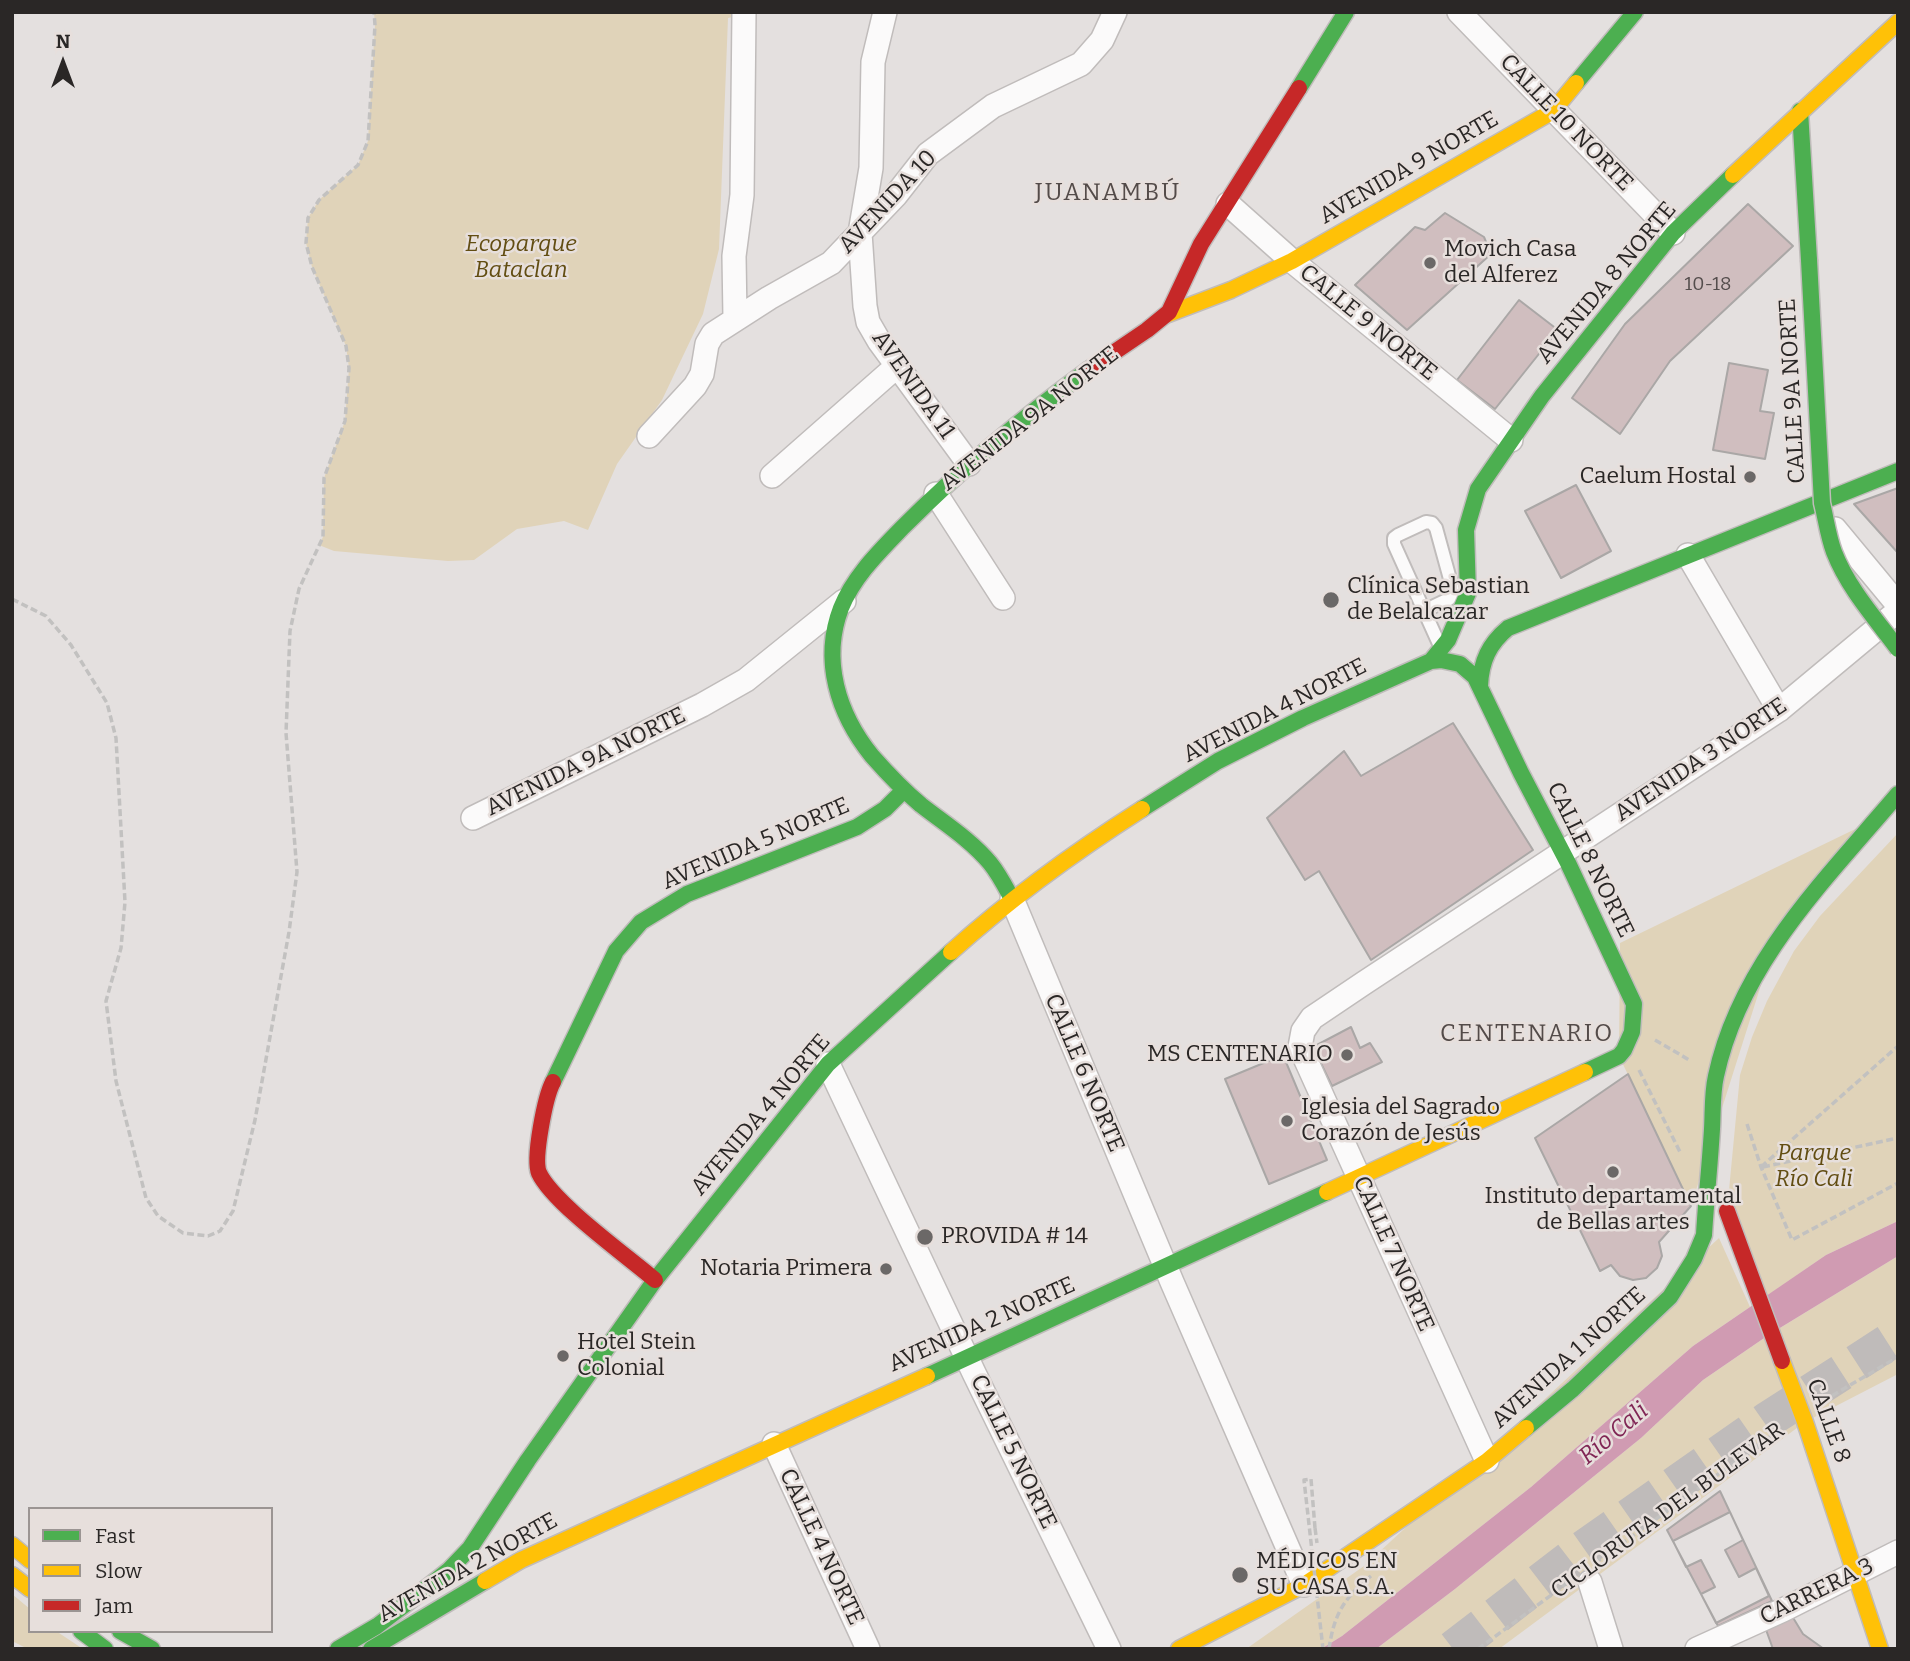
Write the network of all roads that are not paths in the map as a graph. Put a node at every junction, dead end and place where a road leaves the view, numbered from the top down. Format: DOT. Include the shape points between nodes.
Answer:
graph roads {
  1 [pos="744,12"];
  2 [pos="885,12"];
  3 [pos="1115,12"];
  4 [pos="1346,12"];
  5 [pos="1459,12"];
  6 [pos="1635,12"];
  7 [pos="1898,22"];
  8 [pos="1553,111"];
  9 [pos="1800,111"];
  10 [pos="1228,204"];
  11 [pos="860,233"];
  12 [pos="1673,233"];
  13 [pos="1293,261"];
  14 [pos="1168,314"];
  15 [pos="736,318"];
  16 [pos="897,366"];
  17 [pos="649,436"];
  18 [pos="1511,440"];
  19 [pos="969,464"];
  20 [pos="1898,471"];
  21 [pos="772,477"];
  22 [pos="936,494"];
  23 [pos="1835,496"];
  24 [pos="1802,509"];
  25 [pos="1834,527"];
  26 [pos="1467,555"];
  27 [pos="1688,555"];
  28 [pos="1445,563"];
  29 [pos="1468,593"];
  30 [pos="1003,598"];
  31 [pos="844,601"];
  32 [pos="1898,605"];
  33 [pos="1424,611"];
  34 [pos="1898,611"];
  35 [pos="1508,628"];
  36 [pos="1898,649"];
  37 [pos="1436,655"];
  38 [pos="1480,686"];
  39 [pos="1779,710"];
  40 [pos="904,790"];
  41 [pos="1896,796"];
  42 [pos="473,818"];
  43 [pos="1562,852"];
  44 [pos="1012,899"];
  45 [pos="1827,900"];
  46 [pos="1774,944"];
  47 [pos="1300,1046"];
  48 [pos="1623,1051"];
  49 [pos="828,1064"];
  50 [pos="1359,1177"];
  51 [pos="1704,1235"];
  52 [pos="1166,1267"];
  53 [pos="655,1280"];
  54 [pos="967,1357"];
  55 [pos="774,1444"];
  56 [pos="1487,1461"];
  57 [pos="487,1522"];
  58 [pos="12,1545"];
  59 [pos="1898,1552"];
  60 [pos="28,1558"];
  61 [pos="521,1560"];
  62 [pos="1857,1572"];
  63 [pos="12,1575"];
  64 [pos="1583,1577"];
  65 [pos="1304,1585"];
  66 [pos="28,1587"];
  67 [pos="84,1633"];
  68 [pos="124,1633"];
  69 [pos="105,1649"];
  70 [pos="152,1649"];
  71 [pos="338,1649"];
  72 [pos="371,1649"];
  73 [pos="868,1649"];
  74 [pos="1109,1649"];
  75 [pos="1179,1649"];
  76 [pos="1210,1649"];
  77 [pos="1611,1649"];
  78 [pos="1697,1649"];
  79 [pos="1880,1649"];
  1 -- 15 [label="street" via="742,195 734,256"];
  2 -- 11 [label="street, AVENIDA 11" via="873,62 872,168"];
  3 -- 11 [label="street, AVENIDA 10" via="1102,40 1081,64 993,106 928,154"];
  4 -- 10 [label="main road, AVENIDA 9A NORTE"];
  5 -- 8 [label="street, CALLE 10 NORTE"];
  6 -- 8 [label="main road, AVENIDA 9 NORTE"];
  7 -- 9 [label="main road, AVENIDA 8 NORTE"];
  8 -- 12 [label="street, CALLE 10 NORTE"];
  8 -- 13 [label="main road, AVENIDA 9 NORTE"];
  9 -- 12 [label="main road, AVENIDA 8 NORTE"];
  9 -- 36 [label="main road, CALLE 9A NORTE, bridge" via="1822,503 1834,552"];
  10 -- 13 [label="street, CALLE 9 NORTE"];
  10 -- 14 [label="main road, AVENIDA 9A NORTE" via="1199,247"];
  11 -- 15 [label="street, AVENIDA 10" via="831,263"];
  11 -- 16 [label="street, AVENIDA 11" via="868,322"];
  12 -- 18 [label="main road, AVENIDA 8 NORTE"];
  13 -- 14 [label="main road, AVENIDA 9 NORTE"];
  13 -- 18 [label="street, CALLE 9 NORTE"];
  14 -- 19 [label="main road, AVENIDA 9A NORTE" via="1058,392"];
  15 -- 17 [label="street, AVENIDA 10" via="713,334 695,386"];
  16 -- 19 [label="street, AVENIDA 11"];
  16 -- 21 [label="street"];
  18 -- 26 [label="main road, AVENIDA 8 NORTE" via="1478,489 1466,530"];
  19 -- 22 [label="main road, AVENIDA 9A NORTE"];
  20 -- 23 [label="main road"];
  22 -- 30 [label="street"];
  22 -- 31 [label="main road, AVENIDA 9A NORTE" via="866,567"];
  23 -- 24 [label="main road"];
  23 -- 25 [label="street"];
  24 -- 25 [label="street"];
  24 -- 27 [label="main road"];
  25 -- 32 [label="street"];
  26 -- 28 [label="lane"];
  26 -- 29 [label="main road, AVENIDA 8 NORTE"];
  27 -- 35 [label="main road"];
  27 -- 39 [label="street"];
  28 -- 33 [label="lane" via="1452,596"];
  28 -- 33 [label="lane" via="1432,523 1394,538"];
  29 -- 35 [label="main road, AVENIDA 8 NORTE" via="1482,616"];
  29 -- 37 [label="main road, AVENIDA 8 NORTE" via="1454,630"];
  31 -- 40 [label="main road, CALLE 6 NORTE" via="833,639 839,701 865,746"];
  31 -- 42 [label="street, AVENIDA 9A NORTE" via="746,680"];
  33 -- 37 [label="lane"];
  34 -- 39 [label="street, AVENIDA 3 NORTE"];
  35 -- 38 [label="main road" via="1483,659"];
  37 -- 38 [label="main road, CALLE 8 NORTE" via="1469,670"];
  37 -- 44 [label="main road, AVENIDA 4 NORTE" via="1217,761 1079,849"];
  38 -- 43 [label="main road, CALLE 8 NORTE"];
  39 -- 43 [label="street, AVENIDA 3 NORTE"];
  40 -- 44 [label="main road, CALLE 6 NORTE" via="976,847 997,870"];
  40 -- 53 [label="main road, AVENIDA 5 NORTE" via="857,827 687,894 640,922 616,951 550,1088 540,1130 538,1171 555,1196"];
  41 -- 46 [label="main road" via="1803,903"];
  43 -- 47 [label="street, AVENIDA 3 NORTE" via="1312,1018"];
  43 -- 48 [label="main road, CALLE 8 NORTE" via="1634,1004 1635,1030"];
  44 -- 49 [label="main road, AVENIDA 4 NORTE"];
  44 -- 52 [label="street, CALLE 6 NORTE"];
  45 -- 46 [label="main road"];
  46 -- 51 [label="main road, AVENIDA 1 NORTE" via="1746,993 1717,1071"];
  47 -- 50 [label="street, CALLE 7 NORTE"];
  48 -- 50 [label="main road, AVENIDA 2 NORTE"];
  49 -- 53 [label="main road, AVENIDA 4 NORTE"];
  49 -- 54 [label="street, CALLE 5 NORTE"];
  50 -- 52 [label="main road, AVENIDA 2 NORTE"];
  50 -- 56 [label="street, CALLE 7 NORTE"];
  51 -- 56 [label="main road, AVENIDA 1 NORTE" via="1670,1297 1573,1389"];
  51 -- 62 [label="main road, CALLE 8" via="1727,1205"];
  52 -- 54 [label="main road, AVENIDA 2 NORTE"];
  52 -- 65 [label="street, CALLE 6 NORTE"];
  53 -- 57 [label="main road, AVENIDA 4 NORTE"];
  54 -- 55 [label="main road, AVENIDA 2 NORTE"];
  54 -- 74 [label="street, CALLE 5 NORTE"];
  55 -- 61 [label="main road, AVENIDA 2 NORTE"];
  55 -- 73 [label="street, CALLE 4 NORTE"];
  56 -- 65 [label="main road, AVENIDA 1 NORTE"];
  57 -- 61 [label="main road" via="487,1537 495,1549 506,1558"];
  57 -- 71 [label="main road, AVENIDA 4 NORTE" via="450,1570 377,1626"];
  58 -- 60 [label="main road"];
  59 -- 62 [label="street, CARRERA 3"];
  61 -- 72 [label="main road, AVENIDA 2 NORTE"];
  62 -- 78 [label="street, CARRERA 3"];
  62 -- 79 [label="main road, CALLE 8"];
  63 -- 66 [label="main road"];
  64 -- 77 [label="street"];
  65 -- 75 [label="main road, AVENIDA 1 NORTE"];
  65 -- 76 [label="main road"];
  67 -- 69 [label="main road"];
  68 -- 70 [label="main road"];
}
